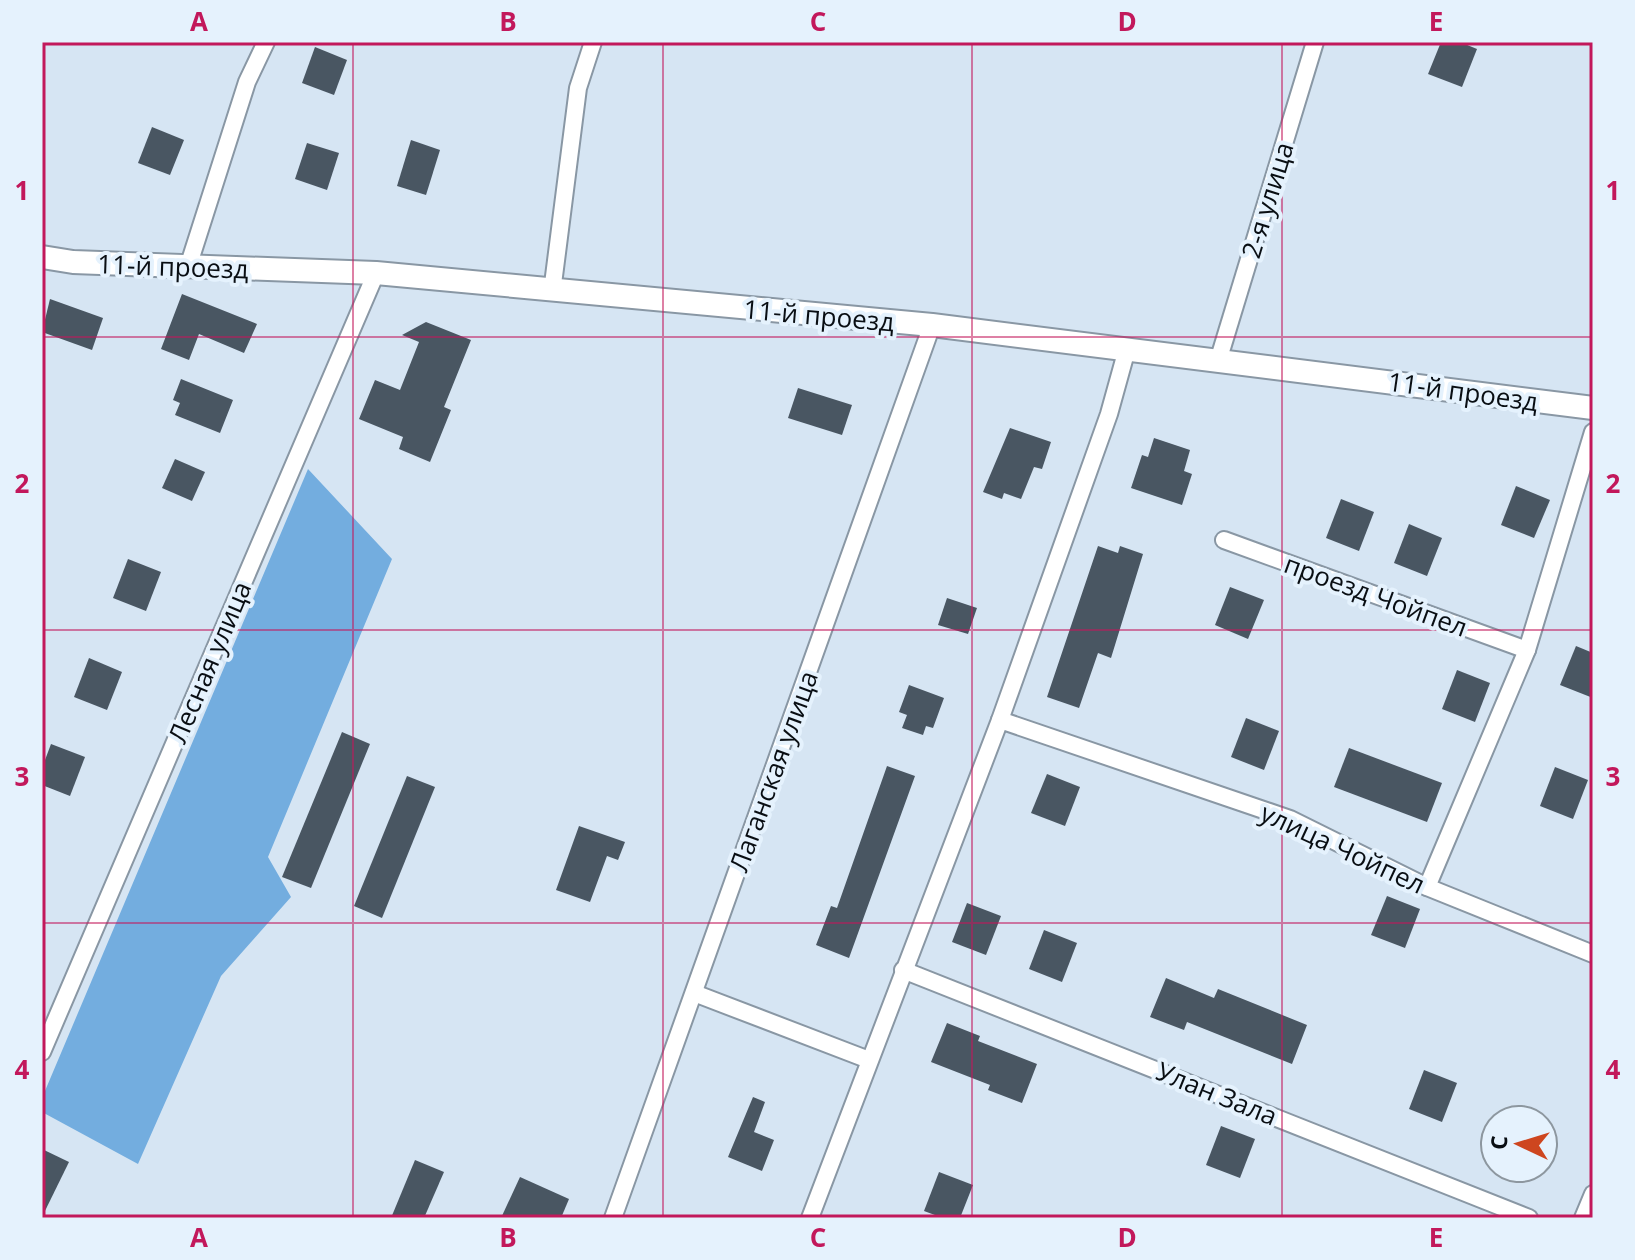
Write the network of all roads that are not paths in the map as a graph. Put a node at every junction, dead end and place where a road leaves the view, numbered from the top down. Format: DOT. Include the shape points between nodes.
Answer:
graph roads {
  1 [pos="266,42"];
  2 [pos="593,42"];
  3 [pos="1315,42"];
  4 [pos="42,257"];
  5 [pos="188,267"];
  6 [pos="376,273"];
  7 [pos="552,292"];
  8 [pos="932,325"];
  9 [pos="1127,349"];
  10 [pos="1219,358"];
  11 [pos="1593,408"];
  12 [pos="1593,432"];
  13 [pos="1224,540"];
  14 [pos="1527,650"];
  15 [pos="1000,720"];
  16 [pos="1427,887"];
  17 [pos="1593,954"];
  18 [pos="903,970"];
  19 [pos="694,993"];
  20 [pos="42,1052"];
  21 [pos="869,1060"];
  22 [pos="1593,1194"];
  23 [pos="814,1217"];
  24 [pos="613,1218"];
  25 [pos="1529,1218"];
  26 [pos="1583,1218"];
  1 -- 5 [label="street" via="247,82"];
  2 -- 7 [label="street" via="578,88"];
  3 -- 10 [label="street, 2-я улица"];
  4 -- 5 [label="street, 11-й проезд"];
  5 -- 6 [label="street, 11-й проезд"];
  6 -- 7 [label="street, 11-й проезд"];
  6 -- 20 [label="street, Лесная улица"];
  7 -- 8 [label="street, 11-й проезд"];
  8 -- 9 [label="street, 11-й проезд"];
  8 -- 19 [label="street, Лаганская улица"];
  9 -- 10 [label="street, 11-й проезд"];
  9 -- 15 [label="street" via="1109,414"];
  10 -- 11 [label="street, 11-й проезд"];
  12 -- 14 [label="street"];
  13 -- 14 [label="street, проезд Чойпел"];
  14 -- 16 [label="street"];
  15 -- 16 [label="street, улица Чойпел" via="1290,819"];
  15 -- 18 [label="street"];
  16 -- 17 [label="street, улица Чойпел"];
  18 -- 21 [label="street"];
  18 -- 25 [label="street, Улан Зала"];
  19 -- 21 [label="street"];
  19 -- 24 [label="street, Лаганская улица"];
  21 -- 23 [label="street"];
  22 -- 26 [label="street"];
}
